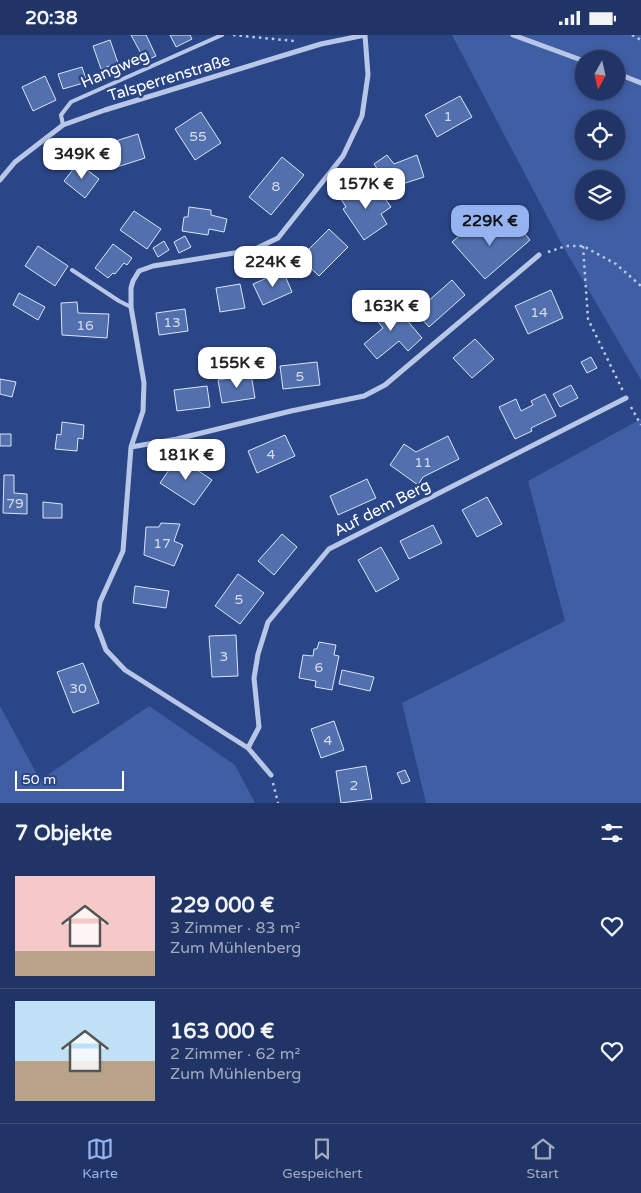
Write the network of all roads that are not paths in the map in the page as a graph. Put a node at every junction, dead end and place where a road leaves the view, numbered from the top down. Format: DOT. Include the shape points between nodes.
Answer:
graph roads {
  1 [pos="222,35"];
  2 [pos="364,35"];
  3 [pos="513,35"];
  4 [pos="575,58"];
  5 [pos="625,77"];
  6 [pos="641,83"];
  7 [pos="63,125"];
  8 [pos="0,180"];
  9 [pos="539,255"];
  10 [pos="72,270"];
  11 [pos="131,307"];
  12 [pos="626,398"];
  13 [pos="131,447"];
  14 [pos="248,748"];
  15 [pos="271,775"];
  1 -- 7 [label="lane, Hangweg" via="71,102 61,115"];
  2 -- 7 [label="street, Talsperrenstraße" via="322,44"];
  2 -- 11 [label="street" via="368,75 362,116 343,156 278,238 254,250 139,271 131,288"];
  3 -- 4 [label="street"];
  5 -- 6 [label="street"];
  7 -- 8 [label="street, Talsperrenstraße" via="14,162"];
  9 -- 13 [label="street" via="384,385 364,396"];
  10 -- 11 [label="lane"];
  11 -- 13 [label="street" via="144,383 142,411"];
  12 -- 14 [label="street, Auf dem Berg" via="329,549 268,622 254,678 259,727"];
  13 -- 14 [label="street" via="123,551 100,601 97,626 106,651 125,671"];
  14 -- 15 [label="street"];
}
